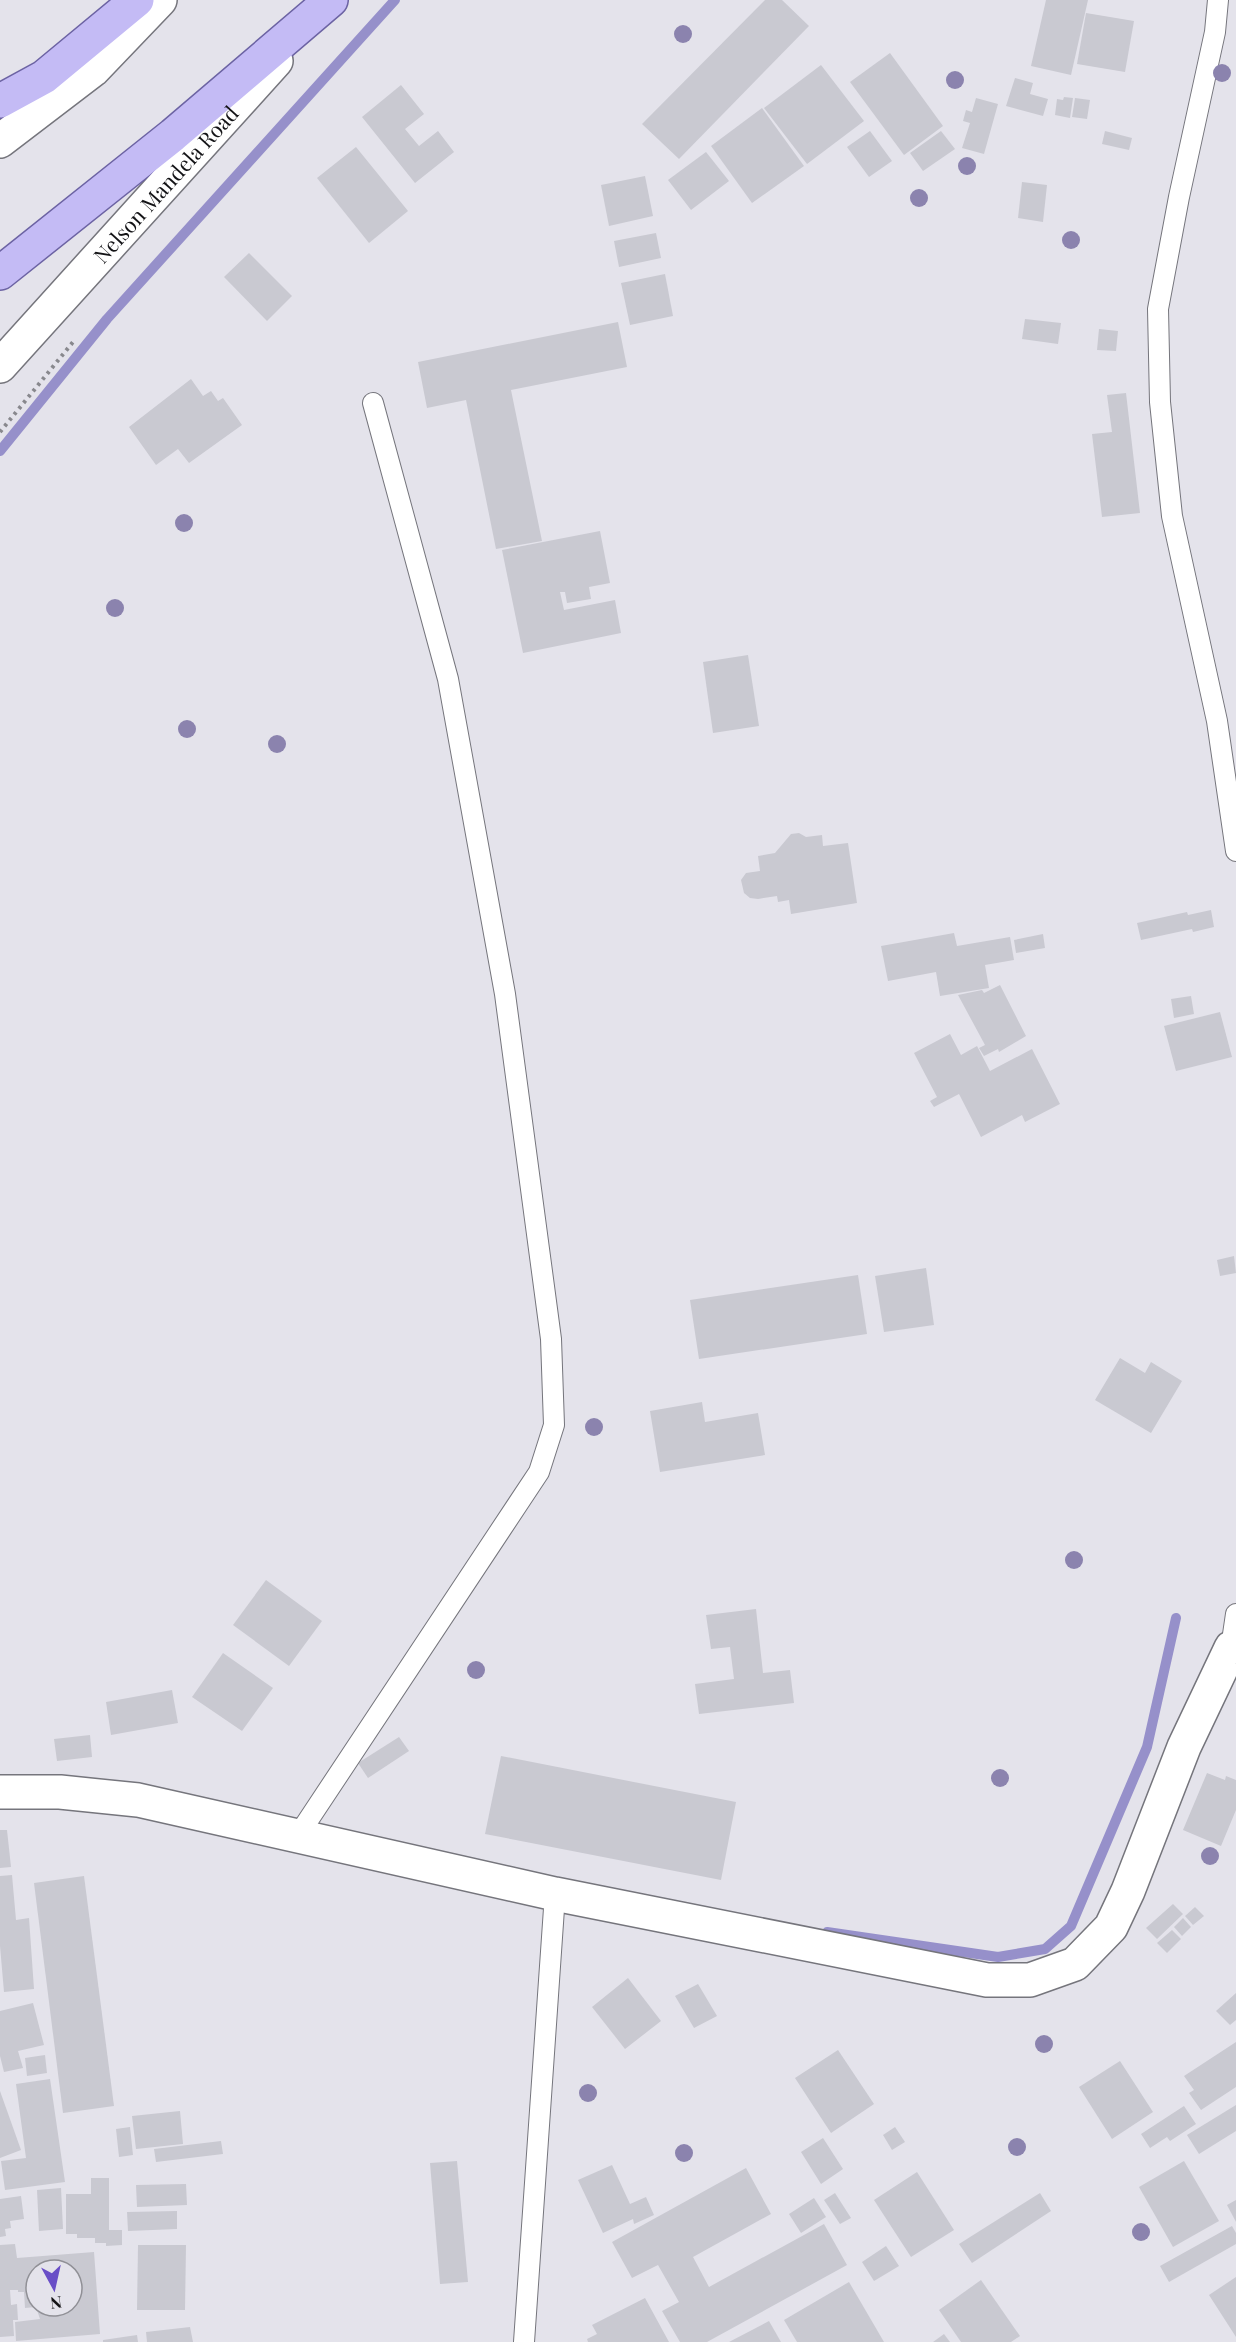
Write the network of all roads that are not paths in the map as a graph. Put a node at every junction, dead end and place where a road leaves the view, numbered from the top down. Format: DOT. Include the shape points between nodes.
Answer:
graph roads {
  1 [pos="137,0"];
  2 [pos="160,0"];
  3 [pos="331,0"];
  4 [pos="1218,0"];
  5 [pos="0,101"];
  6 [pos="0,141"];
  7 [pos="0,273"];
  8 [pos="0,366"];
  9 [pos="373,403"];
  10 [pos="1236,851"];
  11 [pos="1236,1614"];
  12 [pos="1234,1648"];
  13 [pos="0,1792"];
  14 [pos="297,1837"];
  15 [pos="555,1894"];
  16 [pos="524,2342"];
  1 -- 5 [label="main road" via="44,77"];
  2 -- 6 [label="street" via="93,70"];
  3 -- 7 [label="main road" via="173,135"];
  3 -- 8 [label="street, Nelson Mandela Road"];
  4 -- 10 [label="lane" via="1215,33 1158,309 1160,402 1172,516 1217,721"];
  9 -- 14 [label="lane" via="447,679 505,994 551,1339 554,1425 538,1473"];
  11 -- 12 [label="lane"];
  12 -- 15 [label="street" via="1184,1747 1111,1927 1075,1964 1030,1980 987,1980"];
  13 -- 14 [label="street" via="60,1792 138,1800"];
  14 -- 15 [label="street"];
  15 -- 16 [label="lane"];
}
